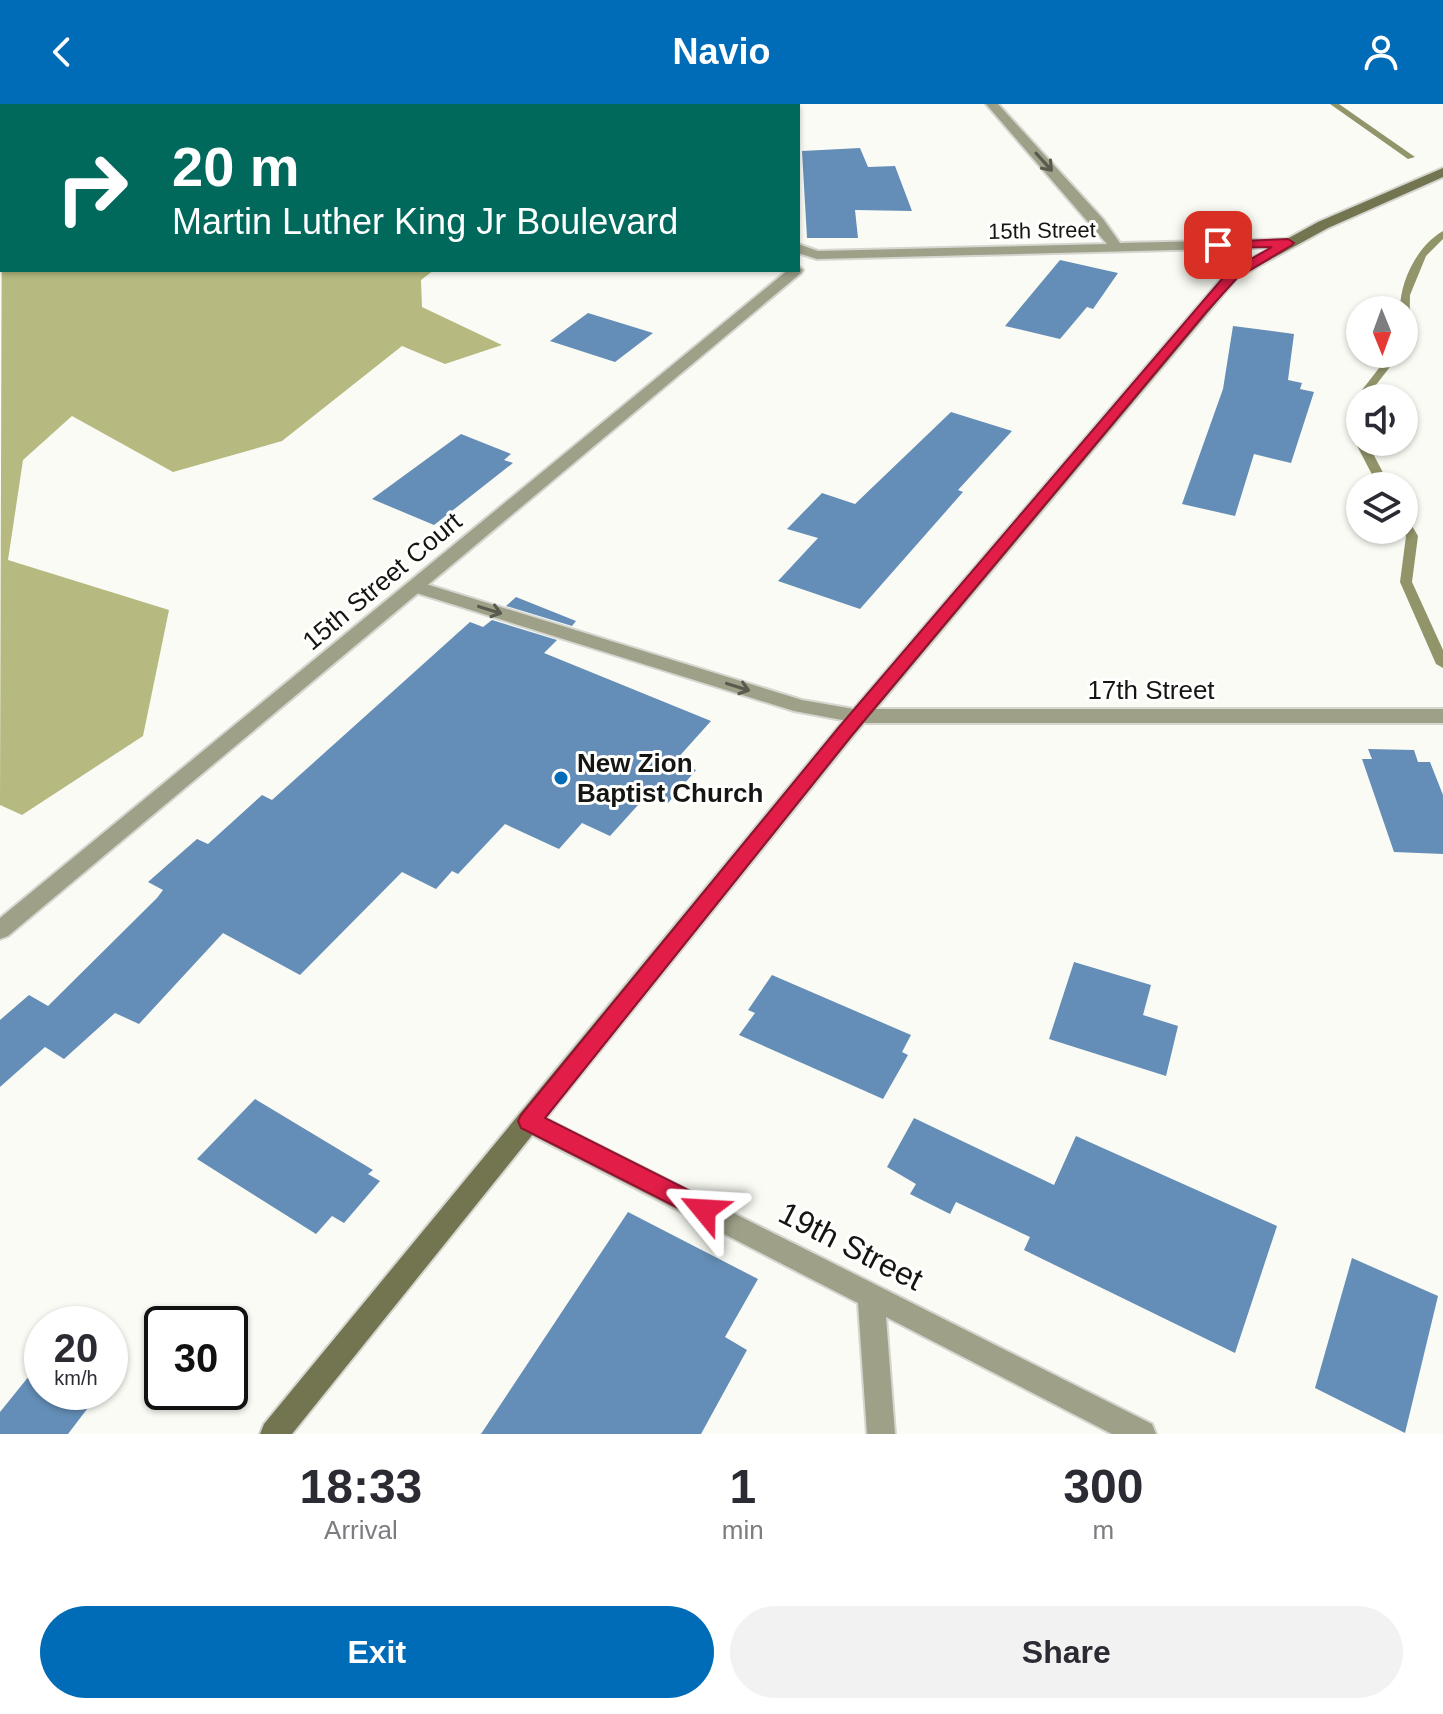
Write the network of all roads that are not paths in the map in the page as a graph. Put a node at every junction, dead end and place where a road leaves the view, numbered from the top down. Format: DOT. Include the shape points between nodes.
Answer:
graph roads {
  1 [pos="992,104"];
  2 [pos="1443,172"];
  3 [pos="1288,243"];
  4 [pos="1117,248"];
  5 [pos="800,249"];
  6 [pos="813,255"];
  7 [pos="800,266"];
  8 [pos="793,272"];
  9 [pos="416,587"];
  10 [pos="858,716"];
  11 [pos="1443,716"];
  12 [pos="0,930"];
  13 [pos="529,1121"];
  14 [pos="871,1294"];
  15 [pos="274,1434"];
  16 [pos="881,1434"];
  17 [pos="1142,1434"];
  1 -- 4 [label="street, one-way"];
  2 -- 3 [label="main road"];
  3 -- 4 [label="street, 15th Street"];
  3 -- 10 [label="main road" via="1232,275"];
  4 -- 6 [label="street, 15th Street"];
  5 -- 6 [label="street, 15th Street"];
  6 -- 7 [label="street, 15th Street Court"];
  8 -- 9 [label="street, 15th Street Court"];
  9 -- 10 [label="street, 17th Street, one-way" via="801,706"];
  9 -- 12 [label="street, 15th Street Court"];
  10 -- 11 [label="street, 17th Street"];
  10 -- 13 [label="main road"];
  13 -- 14 [label="street, 19th Street"];
  13 -- 15 [label="main road"];
  14 -- 16 [label="street"];
  14 -- 17 [label="street, 19th Street"];
}
